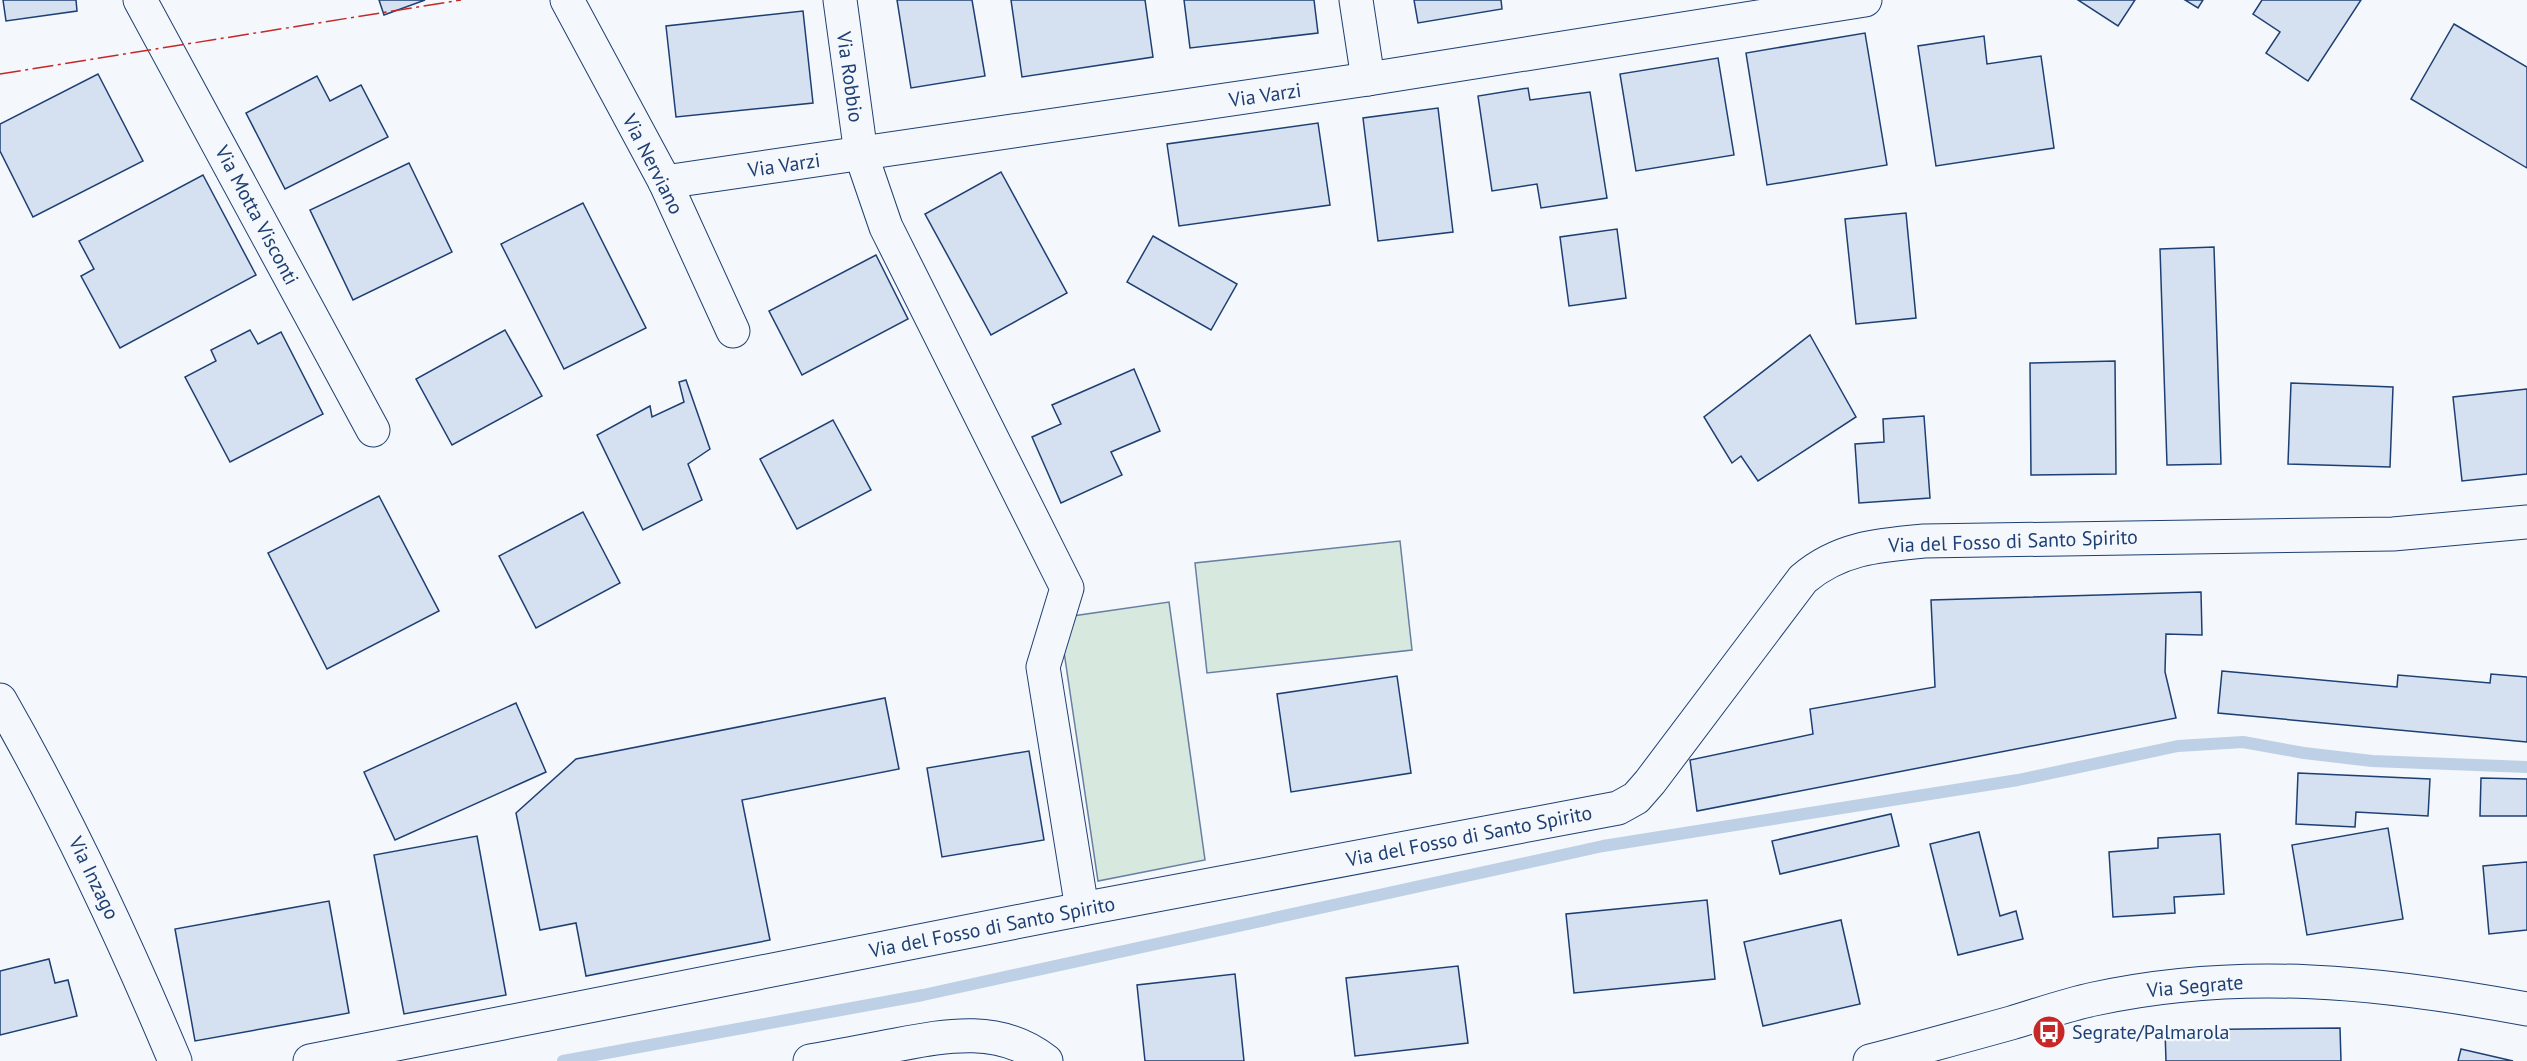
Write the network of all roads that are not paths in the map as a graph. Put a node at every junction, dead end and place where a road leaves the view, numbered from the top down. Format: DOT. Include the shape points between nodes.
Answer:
graph roads {
  1 [pos="141,0"];
  2 [pos="567,0"];
  3 [pos="840,0"];
  4 [pos="1356,0"];
  5 [pos="1865,0"];
  6 [pos="1368,80"];
  7 [pos="861,154"];
  8 [pos="664,182"];
  9 [pos="733,331"];
  10 [pos="373,430"];
  11 [pos="2527,522"];
  12 [pos="0,700"];
  13 [pos="1082,909"];
  14 [pos="2527,1009"];
  15 [pos="175,1061"];
  16 [pos="310,1061"];
  17 [pos="810,1061"];
  18 [pos="1046,1061"];
  19 [pos="1870,1061"];
  1 -- 10 [label="street, Via Motta Visconti"];
  2 -- 8 [label="street, Via Nerviano"];
  3 -- 7 [label="street, Via Robbio"];
  4 -- 6 [label="street"];
  5 -- 6 [label="street, Via Varzi"];
  6 -- 7 [label="street, Via Varzi"];
  7 -- 8 [label="street, Via Varzi"];
  7 -- 13 [label="street, Via Robbio" via="886,227 1067,588 1043,667"];
  8 -- 9 [label="street, Via Nerviano"];
  11 -- 13 [label="street, Via del Fosso di Santo Spirito" via="2393,534 1924,541 1854,550 1814,569 1798,585 1650,782 1624,806"];
  12 -- 15 [label="street, Via Inzago" via="108,906"];
  13 -- 16 [label="street, Via del Fosso di Santo Spirito"];
  14 -- 19 [label="street, Via Segrate" via="2368,985 2273,980 2214,984 2093,999"];
  17 -- 18 [label="street" via="948,1035 980,1035 1010,1041"];
}
